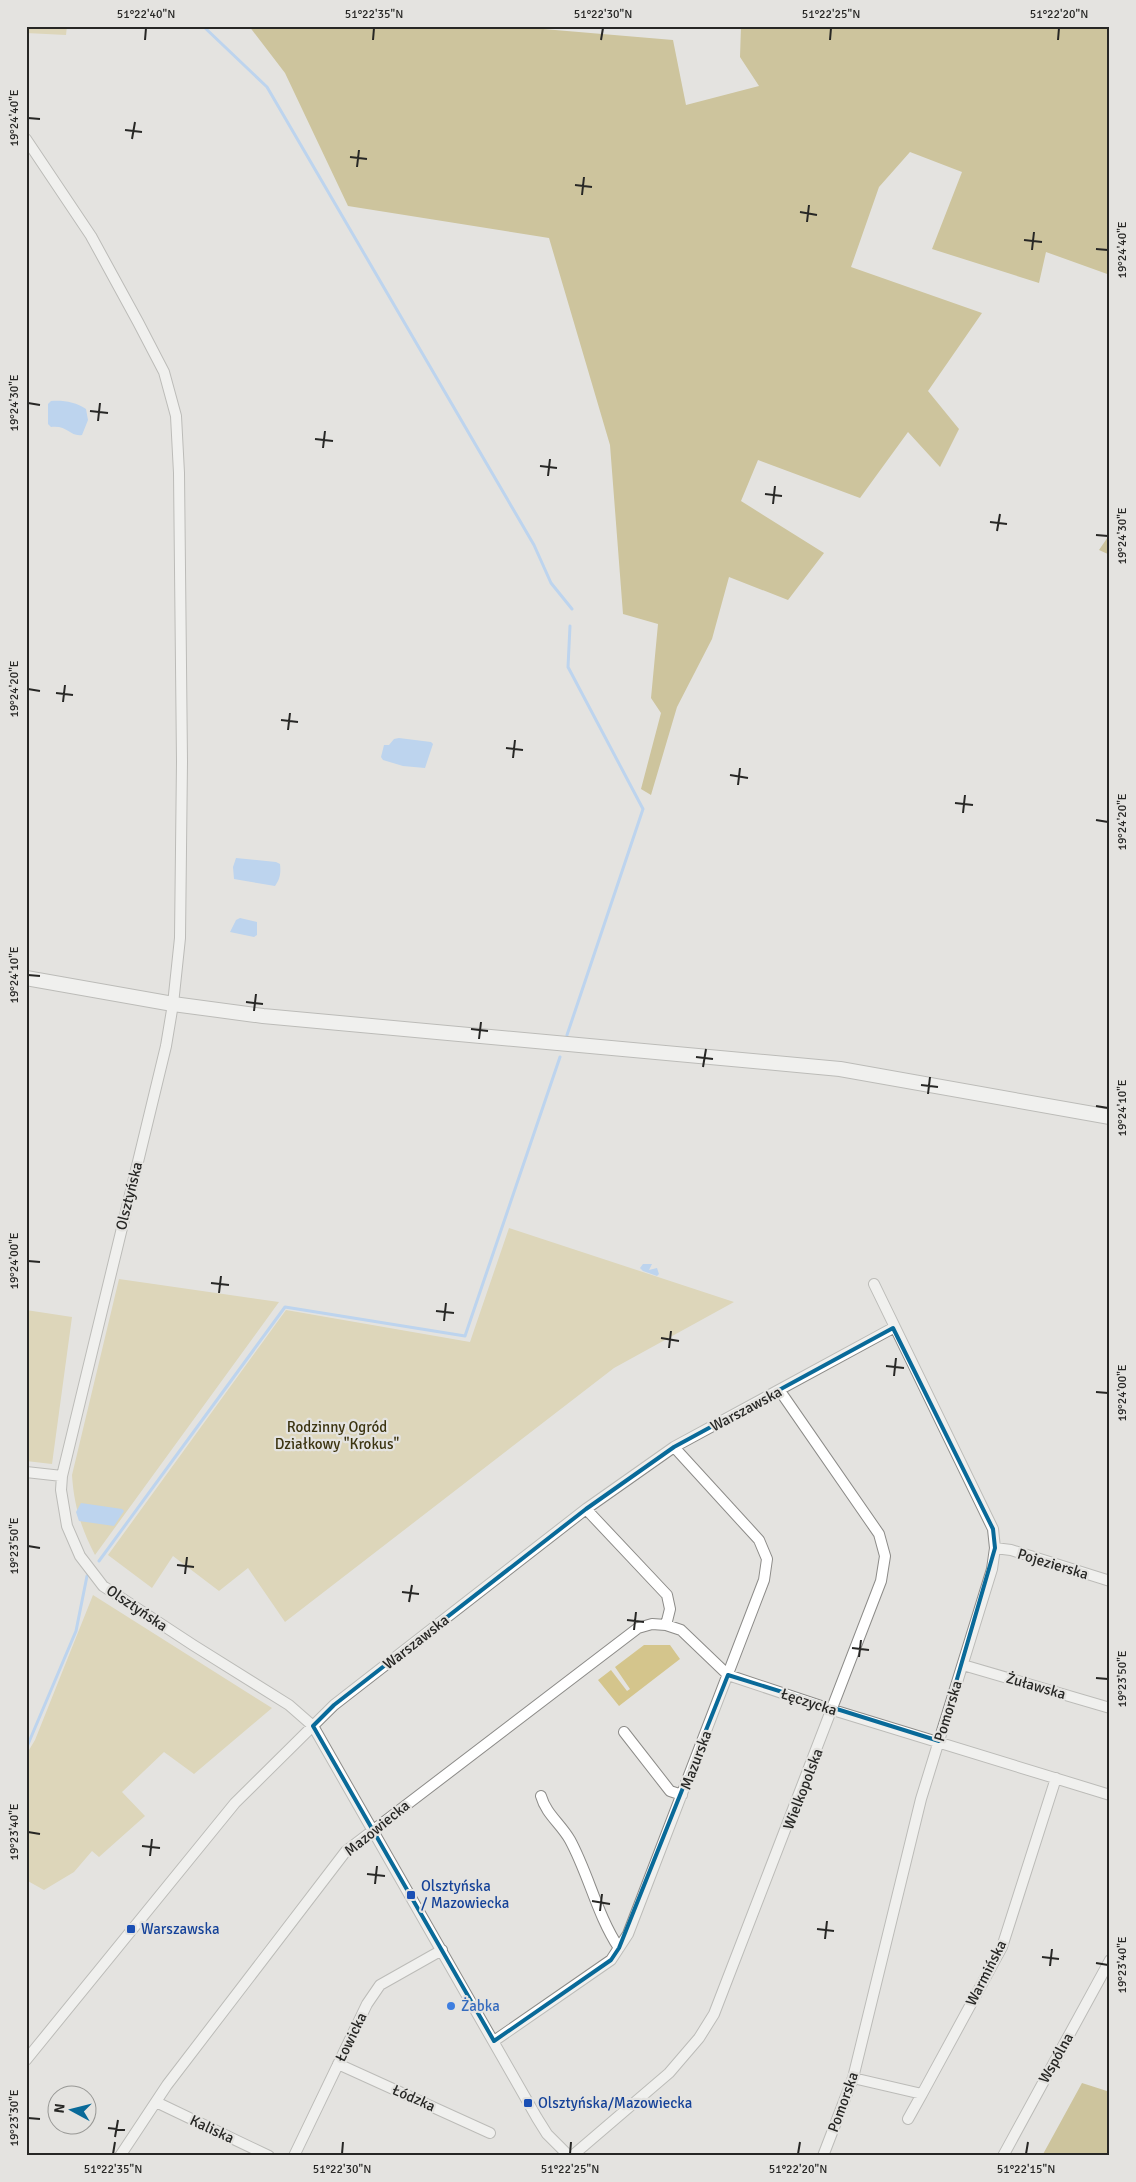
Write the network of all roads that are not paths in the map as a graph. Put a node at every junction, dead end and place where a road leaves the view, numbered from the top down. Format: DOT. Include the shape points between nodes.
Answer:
graph roads {
  1 [pos="26,139"];
  2 [pos="26,978"];
  3 [pos="173,1004"];
  4 [pos="1110,1117"];
  5 [pos="874,1284"];
  6 [pos="893,1328"];
  7 [pos="780,1391"];
  8 [pos="674,1447"];
  9 [pos="26,1472"];
  10 [pos="62,1476"];
  11 [pos="586,1510"];
  12 [pos="995,1548"];
  13 [pos="1110,1582"];
  14 [pos="666,1625"];
  15 [pos="963,1665"];
  16 [pos="728,1675"];
  17 [pos="1110,1708"];
  18 [pos="833,1710"];
  19 [pos="313,1726"];
  20 [pos="624,1732"];
  21 [pos="939,1741"];
  22 [pos="1056,1778"];
  23 [pos="1110,1794"];
  24 [pos="682,1795"];
  25 [pos="541,1796"];
  26 [pos="373,1830"];
  27 [pos="619,1948"];
  28 [pos="442,1950"];
  29 [pos="1110,1960"];
  30 [pos="494,2040"];
  31 [pos="26,2060"];
  32 [pos="338,2064"];
  33 [pos="853,2078"];
  34 [pos="922,2094"];
  35 [pos="156,2102"];
  36 [pos="908,2119"];
  37 [pos="490,2133"];
  38 [pos="120,2156"];
  39 [pos="269,2156"];
  40 [pos="294,2156"];
  41 [pos="570,2156"];
  42 [pos="823,2156"];
  43 [pos="1003,2156"];
  1 -- 3 [label="street, Olsztyńska" via="91,236 138,322 164,372 176,416 180,500 182,761 180,938"];
  2 -- 3 [label="main road"];
  3 -- 4 [label="main road" via="263,1016 840,1069"];
  3 -- 10 [label="street, Olsztyńska" via="166,1046"];
  5 -- 6 [label="street, Pomorska"];
  6 -- 7 [label="street, Warszawska"];
  6 -- 12 [label="street, Pomorska" via="993,1529"];
  7 -- 8 [label="street, Warszawska"];
  7 -- 18 [label="street, Wielkopolska" via="879,1534 885,1556 881,1582"];
  8 -- 11 [label="street, Warszawska"];
  8 -- 16 [label="street, Mazurska" via="759,1540 767,1559 764,1580"];
  9 -- 10 [label="street"];
  10 -- 19 [label="street, Olsztyńska" via="66,1526 80,1556 103,1586 290,1705"];
  11 -- 14 [label="street" via="667,1595 670,1609"];
  11 -- 19 [label="street, Warszawska" via="334,1705"];
  12 -- 13 [label="street, Pojezierska" via="1011,1550"];
  12 -- 15 [label="street, Pomorska" via="992,1569"];
  14 -- 16 [label="street, Łęczycka" via="681,1630"];
  14 -- 26 [label="street, Mazowiecka" via="638,1628"];
  15 -- 17 [label="street, Żuławska"];
  15 -- 21 [label="street, Pomorska"];
  16 -- 18 [label="street, Łęczycka"];
  16 -- 24 [label="street, Mazurska"];
  18 -- 21 [label="street, Łęczycka"];
  18 -- 41 [label="street, Wielkopolska" via="714,2014 699,2038 669,2073"];
  19 -- 26 [label="street, Olsztyńska"];
  19 -- 31 [label="street, Warszawska" via="235,1802"];
  20 -- 24 [label="street" via="670,1791"];
  21 -- 22 [label="street, Łęczycka"];
  21 -- 33 [label="street, Pomorska" via="921,1799"];
  22 -- 23 [label="street, Łęczycka"];
  22 -- 34 [label="street, Warmińska" via="1002,1947"];
  24 -- 27 [label="street, Mazurska" via="628,1934"];
  25 -- 27 [label="street" via="544,1807 570,1839 609,1934"];
  26 -- 28 [label="street, Olsztyńska"];
  26 -- 35 [label="street, Mazowiecka" via="346,1851"];
  27 -- 30 [label="street, Mazurska" via="610,1960"];
  28 -- 30 [label="street, Olsztyńska"];
  28 -- 32 [label="street, Łowicka" via="380,1985 367,2004"];
  29 -- 43 [label="street, Wspólna"];
  30 -- 41 [label="street, Olsztyńska" via="547,2134"];
  32 -- 37 [label="street, Łódzka"];
  32 -- 40 [label="street, Łowicka"];
  33 -- 34 [label="street"];
  33 -- 42 [label="street, Pomorska"];
  34 -- 36 [label="street, Warmińska"];
  35 -- 38 [label="street, Mazowiecka"];
  35 -- 39 [label="street, Kaliska"];
}
